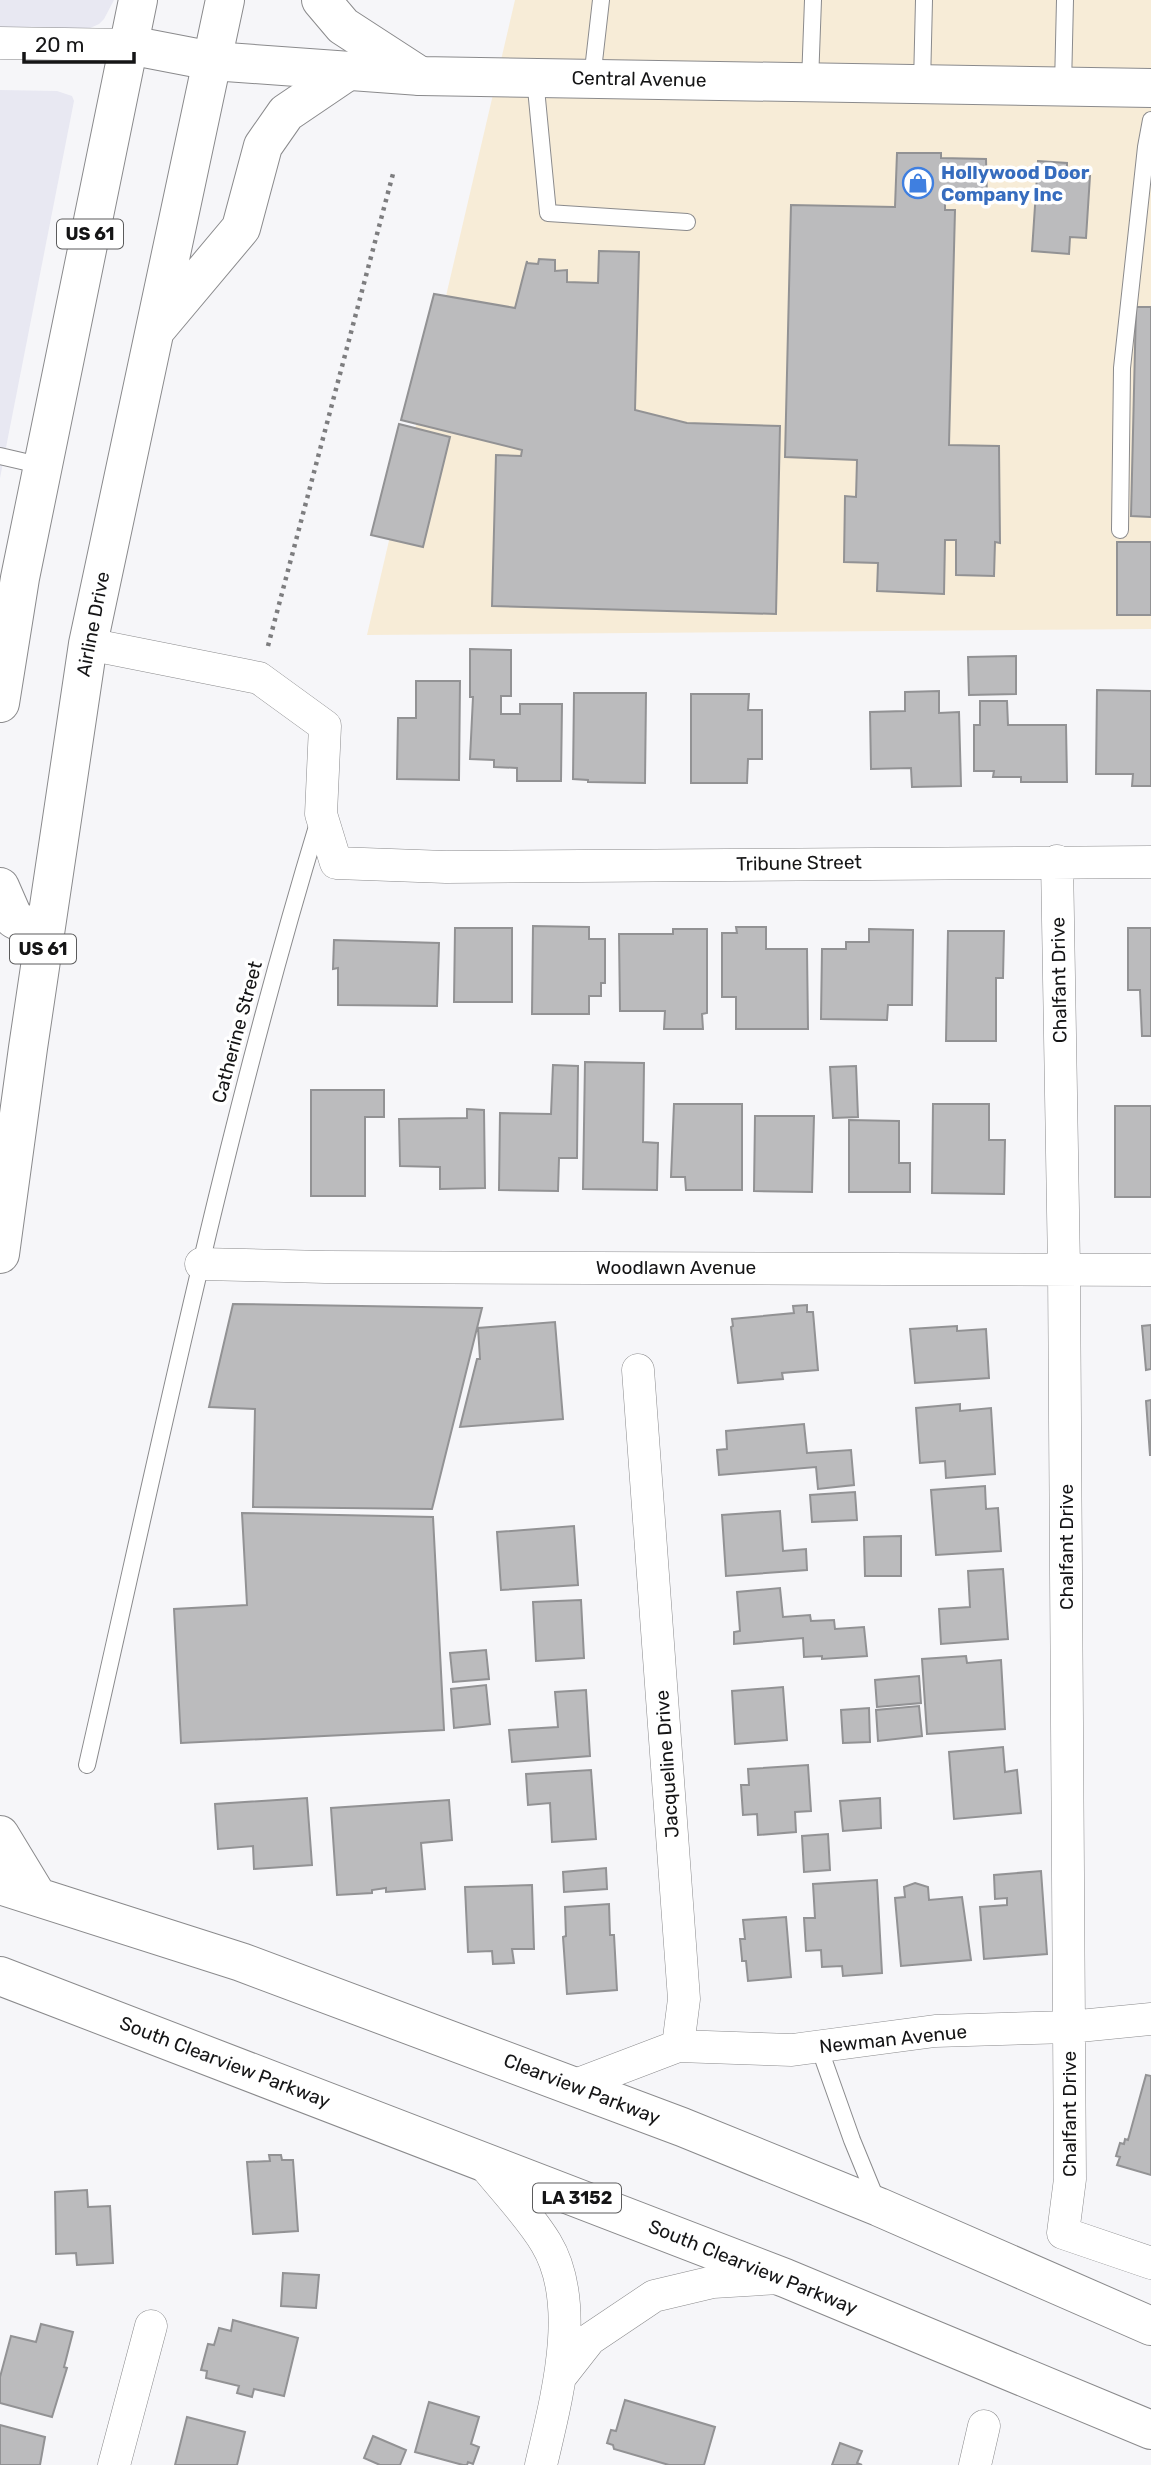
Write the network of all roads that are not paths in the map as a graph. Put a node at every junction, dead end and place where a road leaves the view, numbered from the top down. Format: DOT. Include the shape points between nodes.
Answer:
graph roads {
  1 [pos="138,0"];
  2 [pos="225,0"];
  3 [pos="321,0"];
  4 [pos="601,0"];
  5 [pos="813,0"];
  6 [pos="924,0"];
  7 [pos="1065,0"];
  8 [pos="0,43"];
  9 [pos="129,45"];
  10 [pos="212,61"];
  11 [pos="348,71"];
  12 [pos="420,76"];
  13 [pos="536,78"];
  14 [pos="592,79"];
  15 [pos="810,82"];
  16 [pos="922,84"];
  17 [pos="1063,86"];
  18 [pos="1151,88"];
  19 [pos="1151,120"];
  20 [pos="687,222"];
  21 [pos="155,331"];
  22 [pos="0,456"];
  23 [pos="43,466"];
  24 [pos="1120,530"];
  25 [pos="10,574"];
  26 [pos="88,644"];
  27 [pos="0,703"];
  28 [pos="321,814"];
  29 [pos="1057,861"];
  30 [pos="1151,862"];
  31 [pos="0,887"];
  32 [pos="45,935"];
  33 [pos="0,1254"];
  34 [pos="201,1264"];
  35 [pos="1064,1268"];
  36 [pos="1151,1270"];
  37 [pos="638,1370"];
  38 [pos="87,1765"];
  39 [pos="0,1835"];
  40 [pos="0,1885"];
  41 [pos="37,1896"];
  42 [pos="0,1976"];
  43 [pos="1151,2019"];
  44 [pos="1069,2027"];
  45 [pos="678,2046"];
  46 [pos="819,2047"];
  47 [pos="573,2086"];
  48 [pos="482,2162"];
  49 [pos="879,2207"];
  50 [pos="1151,2263"];
  51 [pos="785,2278"];
  52 [pos="151,2326"];
  53 [pos="1151,2326"];
  54 [pos="562,2376"];
  55 [pos="984,2426"];
  56 [pos="1151,2430"];
  57 [pos="114,2465"];
  58 [pos="541,2465"];
  59 [pos="975,2465"];
  1 -- 9 [label="main road, US 61"];
  2 -- 10 [label="main road, Airline Drive / US 61"];
  3 -- 12 [label="main road" via="343,26"];
  4 -- 14 [label="lane"];
  5 -- 15 [label="lane"];
  6 -- 16 [label="lane"];
  7 -- 17 [label="lane"];
  8 -- 9 [label="street"];
  9 -- 10 [label="main road, Central Avenue"];
  9 -- 23 [label="main road, US 61"];
  10 -- 11 [label="main road, Central Avenue"];
  10 -- 21 [label="main road, Airline Drive / US 61"];
  11 -- 12 [label="main road, Central Avenue"];
  11 -- 21 [label="main road" via="285,113 263,146 241,228"];
  12 -- 13 [label="main road, Central Avenue"];
  13 -- 14 [label="main road, Central Avenue"];
  13 -- 20 [label="lane" via="548,213"];
  14 -- 15 [label="main road, Central Avenue"];
  15 -- 16 [label="main road, Central Avenue"];
  16 -- 17 [label="main road, Central Avenue"];
  17 -- 18 [label="main road, Central Avenue"];
  19 -- 24 [label="lane" via="1122,368"];
  21 -- 26 [label="main road, Airline Drive / US 61"];
  22 -- 23 [label="lane"];
  23 -- 25 [label="main road, US 61"];
  25 -- 27 [label="main road, US 61"];
  26 -- 28 [label="street" via="259,678 325,726"];
  26 -- 32 [label="main road, Airline Drive / US 61"];
  28 -- 29 [label="street, Tribune Street" via="336,863 446,867"];
  28 -- 34 [label="lane, Catherine Street" via="259,1027"];
  29 -- 30 [label="street, Tribune Street"];
  29 -- 35 [label="street, Chalfant Drive"];
  31 -- 32 [label="main road" via="14,919"];
  32 -- 33 [label="main road, Airline Drive / US 61"];
  34 -- 35 [label="street, Woodlawn Avenue"];
  34 -- 38 [label="lane, Catherine Street"];
  35 -- 36 [label="street, Woodlawn Avenue"];
  35 -- 44 [label="street, Chalfant Drive"];
  37 -- 45 [label="street, Jacqueline Drive" via="684,1999"];
  39 -- 41 [label="main road"];
  40 -- 41 [label="main road, Clearview Parkway"];
  41 -- 47 [label="main road, Clearview Parkway" via="241,1962"];
  42 -- 48 [label="main road, South Clearview Parkway / LA 3152"];
  43 -- 44 [label="street, Newman Avenue"];
  44 -- 46 [label="street, Newman Avenue" via="935,2031"];
  44 -- 50 [label="street, Chalfant Drive" via="1070,2179 1063,2234"];
  45 -- 46 [label="street, Newman Avenue"];
  45 -- 47 [label="street"];
  46 -- 49 [label="lane"];
  47 -- 49 [label="main road, Clearview Parkway"];
  48 -- 51 [label="main road, South Clearview Parkway / LA 3152"];
  48 -- 54 [label="street" via="547,2244 564,2293"];
  49 -- 53 [label="main road, Clearview Parkway"];
  51 -- 54 [label="street" via="713,2282 654,2296 590,2339"];
  51 -- 56 [label="main road, South Clearview Parkway / LA 3152"];
  52 -- 57 [label="street"];
  54 -- 58 [label="street"];
  55 -- 59 [label="street"];
}
